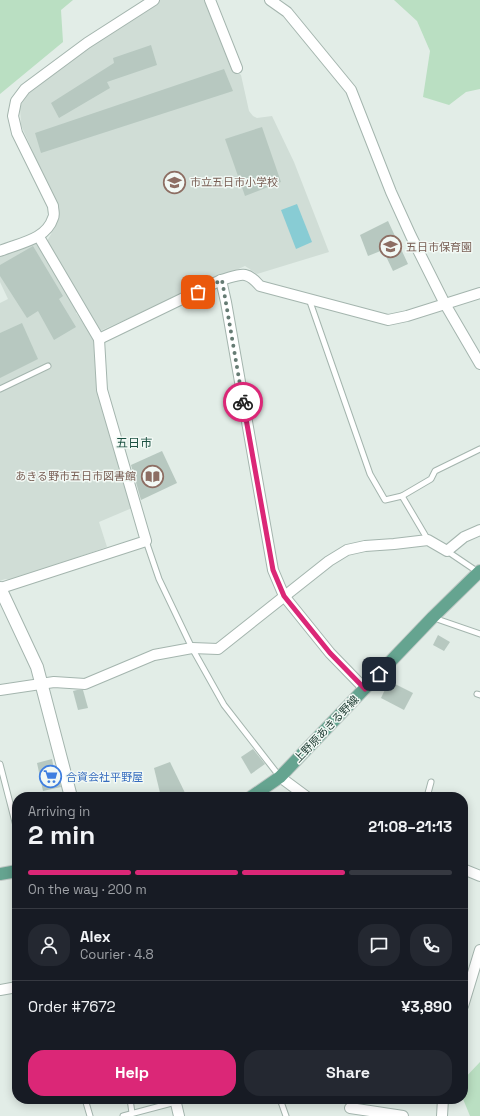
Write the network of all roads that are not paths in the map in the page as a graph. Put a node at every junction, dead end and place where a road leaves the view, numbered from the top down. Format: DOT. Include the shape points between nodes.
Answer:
graph roads {
  1 [pos="154,0"];
  2 [pos="210,0"];
  3 [pos="270,0"];
  4 [pos="237,68"];
  5 [pos="39,237"];
  6 [pos="0,252"];
  7 [pos="222,280"];
  8 [pos="480,293"];
  9 [pos="309,299"];
  10 [pos="445,304"];
  11 [pos="99,339"];
  12 [pos="480,364"];
  13 [pos="48,366"];
  14 [pos="0,389"];
  15 [pos="480,449"];
  16 [pos="402,496"];
  17 [pos="480,530"];
  18 [pos="428,540"];
  19 [pos="146,541"];
  20 [pos="447,551"];
  21 [pos="479,571"];
  22 [pos="0,588"];
  23 [pos="284,596"];
  24 [pos="433,617"];
  25 [pos="480,634"];
  26 [pos="192,648"];
  27 [pos="42,682"];
  28 [pos="365,689"];
  29 [pos="0,690"];
  30 [pos="0,764"];
  31 [pos="280,777"];
  32 [pos="431,782"];
  33 [pos="70,792"];
  34 [pos="258,792"];
  35 [pos="300,792"];
  36 [pos="428,792"];
  37 [pos="12,811"];
  38 [pos="12,872"];
  39 [pos="468,872"];
  40 [pos="0,874"];
  41 [pos="480,876"];
  42 [pos="480,950"];
  43 [pos="12,988"];
  44 [pos="0,990"];
  45 [pos="468,990"];
  46 [pos="86,1104"];
  47 [pos="131,1104"];
  48 [pos="162,1104"];
  49 [pos="177,1104"];
  50 [pos="282,1104"];
  51 [pos="443,1104"];
  52 [pos="350,1108"];
  53 [pos="132,1113"];
  54 [pos="90,1116"];
  55 [pos="123,1116"];
  56 [pos="179,1116"];
  57 [pos="286,1116"];
  58 [pos="403,1116"];
  59 [pos="442,1116"];
  1 -- 5 [label="street" via="87,43 25,89 16,101 13,116 17,133 53,206 54,217 48,230"];
  2 -- 4 [label="street"];
  3 -- 10 [label="street" via="287,12 351,90 391,192"];
  5 -- 6 [label="street"];
  5 -- 11 [label="street"];
  7 -- 9 [label="street" via="242,274 253,277 260,286"];
  7 -- 11 [label="street"];
  7 -- 23 [label="street" via="273,570"];
  8 -- 10 [label="street"];
  9 -- 10 [label="street" via="388,320"];
  9 -- 16 [label="lane" via="370,474 385,500"];
  10 -- 12 [label="street"];
  11 -- 19 [label="street" via="102,390"];
  13 -- 14 [label="lane"];
  15 -- 16 [label="lane" via="435,472 431,479"];
  16 -- 18 [label="lane"];
  17 -- 20 [label="street" via="464,537"];
  18 -- 20 [label="street"];
  18 -- 23 [label="street" via="347,550"];
  19 -- 22 [label="street"];
  19 -- 26 [label="lane" via="159,579"];
  20 -- 21 [label="lane"];
  21 -- 24 [label="main road, 上野原あきる野線"];
  22 -- 27 [label="street"];
  23 -- 26 [label="street" via="218,649"];
  23 -- 28 [label="street" via="330,653"];
  24 -- 25 [label="lane"];
  24 -- 28 [label="main road, 上野原あきる野線"];
  26 -- 27 [label="street" via="154,655 85,684"];
  26 -- 31 [label="lane" via="224,705"];
  27 -- 29 [label="street"];
  27 -- 33 [label="street"];
  28 -- 31 [label="main road, 上野原あきる野線"];
  30 -- 37 [label="lane"];
  31 -- 34 [label="main road, 上野原あきる野線"];
  31 -- 35 [label="street"];
  32 -- 36 [label="lane"];
  38 -- 40 [label="main road"];
  39 -- 41 [label="street"];
  42 -- 45 [label="street"];
  43 -- 44 [label="street"];
  46 -- 54 [label="lane"];
  47 -- 53 [label="lane"];
  48 -- 53 [label="lane"];
  49 -- 56 [label="street"];
  50 -- 57 [label="lane"];
  51 -- 59 [label="street"];
  52 -- 58 [label="street"];
  53 -- 55 [label="lane"];
}
